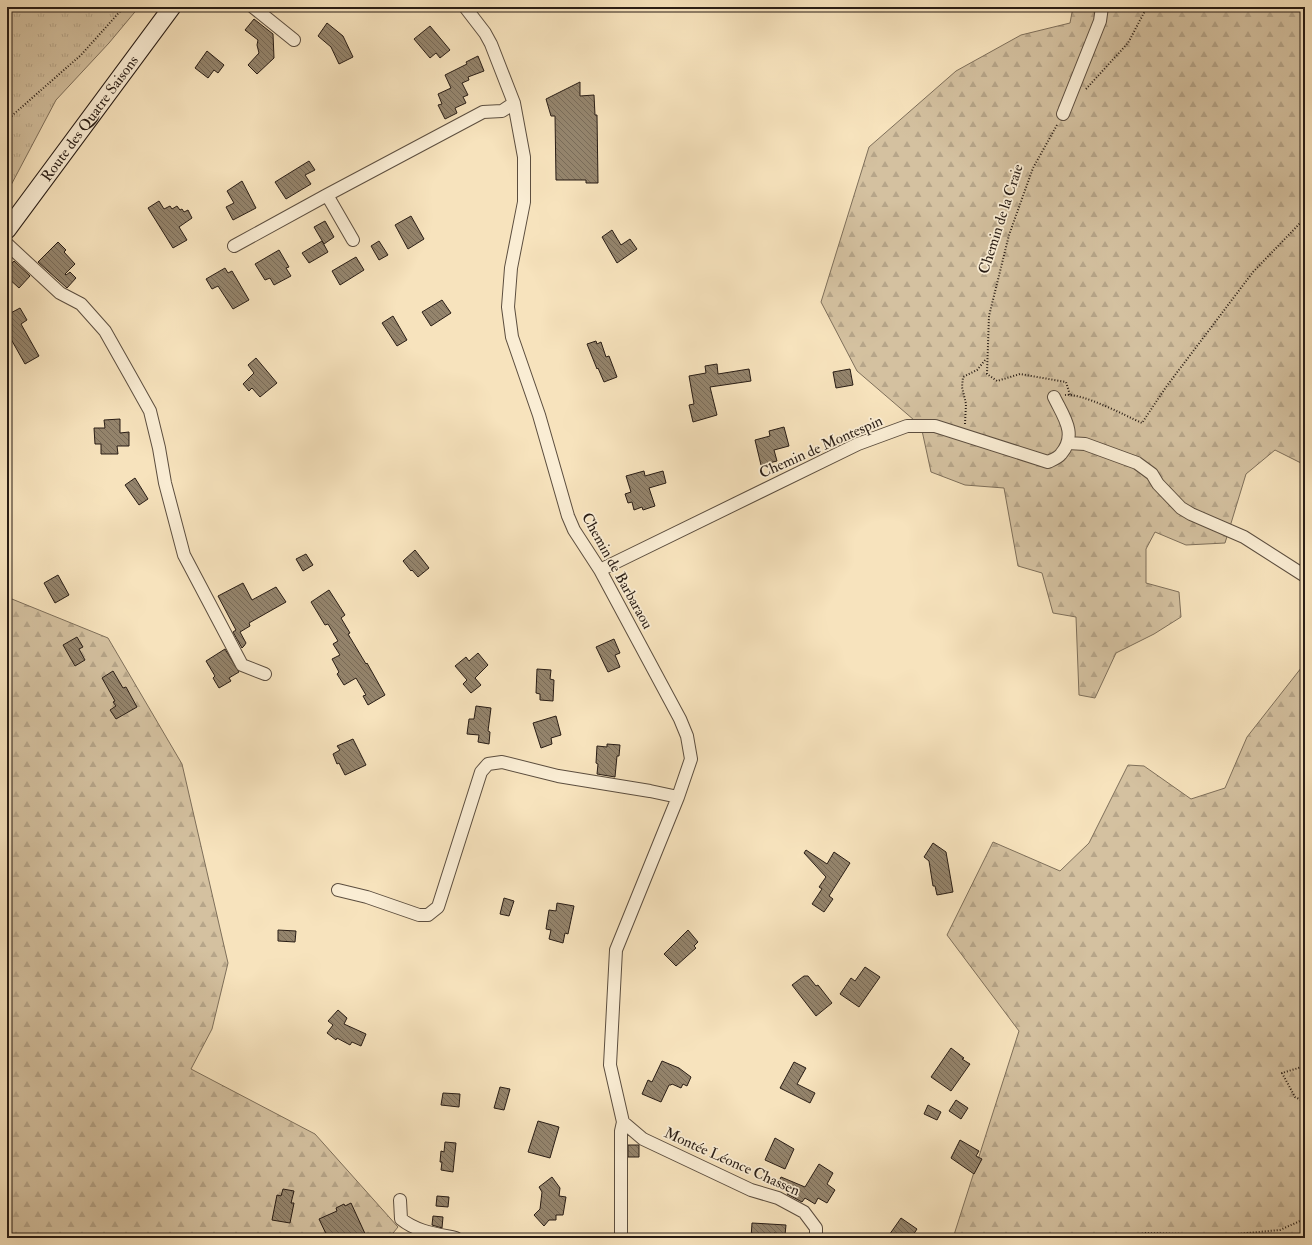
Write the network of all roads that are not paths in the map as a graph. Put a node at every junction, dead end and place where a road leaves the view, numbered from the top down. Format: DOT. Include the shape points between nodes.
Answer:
graph roads {
  1 [pos="172,7"];
  2 [pos="253,7"];
  3 [pos="465,7"];
  4 [pos="1102,7"];
  5 [pos="294,40"];
  6 [pos="514,103"];
  7 [pos="1063,114"];
  8 [pos="327,194"];
  9 [pos="7,230"];
  10 [pos="353,240"];
  11 [pos="7,244"];
  12 [pos="234,246"];
  13 [pos="1054,397"];
  14 [pos="1068,443"];
  15 [pos="600,570"];
  16 [pos="1305,576"];
  17 [pos="265,674"];
  18 [pos="678,797"];
  19 [pos="338,890"];
  20 [pos="623,1122"];
  21 [pos="400,1200"];
  22 [pos="456,1238"];
  23 [pos="621,1238"];
  24 [pos="816,1238"];
  1 -- 9 [label="main road, Route des Quatre Saisons"];
  2 -- 5 [label="street"];
  3 -- 6 [label="street, Chemin de Barbaraou" via="491,44"];
  4 -- 7 [label="street" via="1100,21"];
  6 -- 8 [label="street" via="502,111 483,112"];
  6 -- 15 [label="street, Chemin de Barbaraou" via="524,158 524,202 511,268 508,307 512,337 539,415 568,516"];
  8 -- 10 [label="street"];
  8 -- 12 [label="street"];
  11 -- 17 [label="street" via="60,293 81,304 106,331 150,411 184,555 242,665"];
  13 -- 14 [label="street" via="1070,429"];
  14 -- 15 [label="street, Chemin de Montespin" via="1061,455 1048,462 935,426 907,426 858,444"];
  14 -- 16 [label="street" via="1085,444 1137,462 1152,474 1181,508 1244,537"];
  15 -- 18 [label="street, Chemin de Barbaraou" via="687,736 691,759"];
  18 -- 19 [label="street" via="558,776 502,762 488,764 481,772 438,907 433,912 419,915"];
  18 -- 20 [label="street, Chemin de Barbaraou" via="616,950 610,1065"];
  20 -- 23 [label="street, Chemin de Barbaraou"];
  20 -- 24 [label="street, Montée Léonce Chassen" via="643,1139 751,1190 778,1198 804,1212 816,1228"];
  21 -- 22 [label="street" via="401,1219 410,1226"];
}
